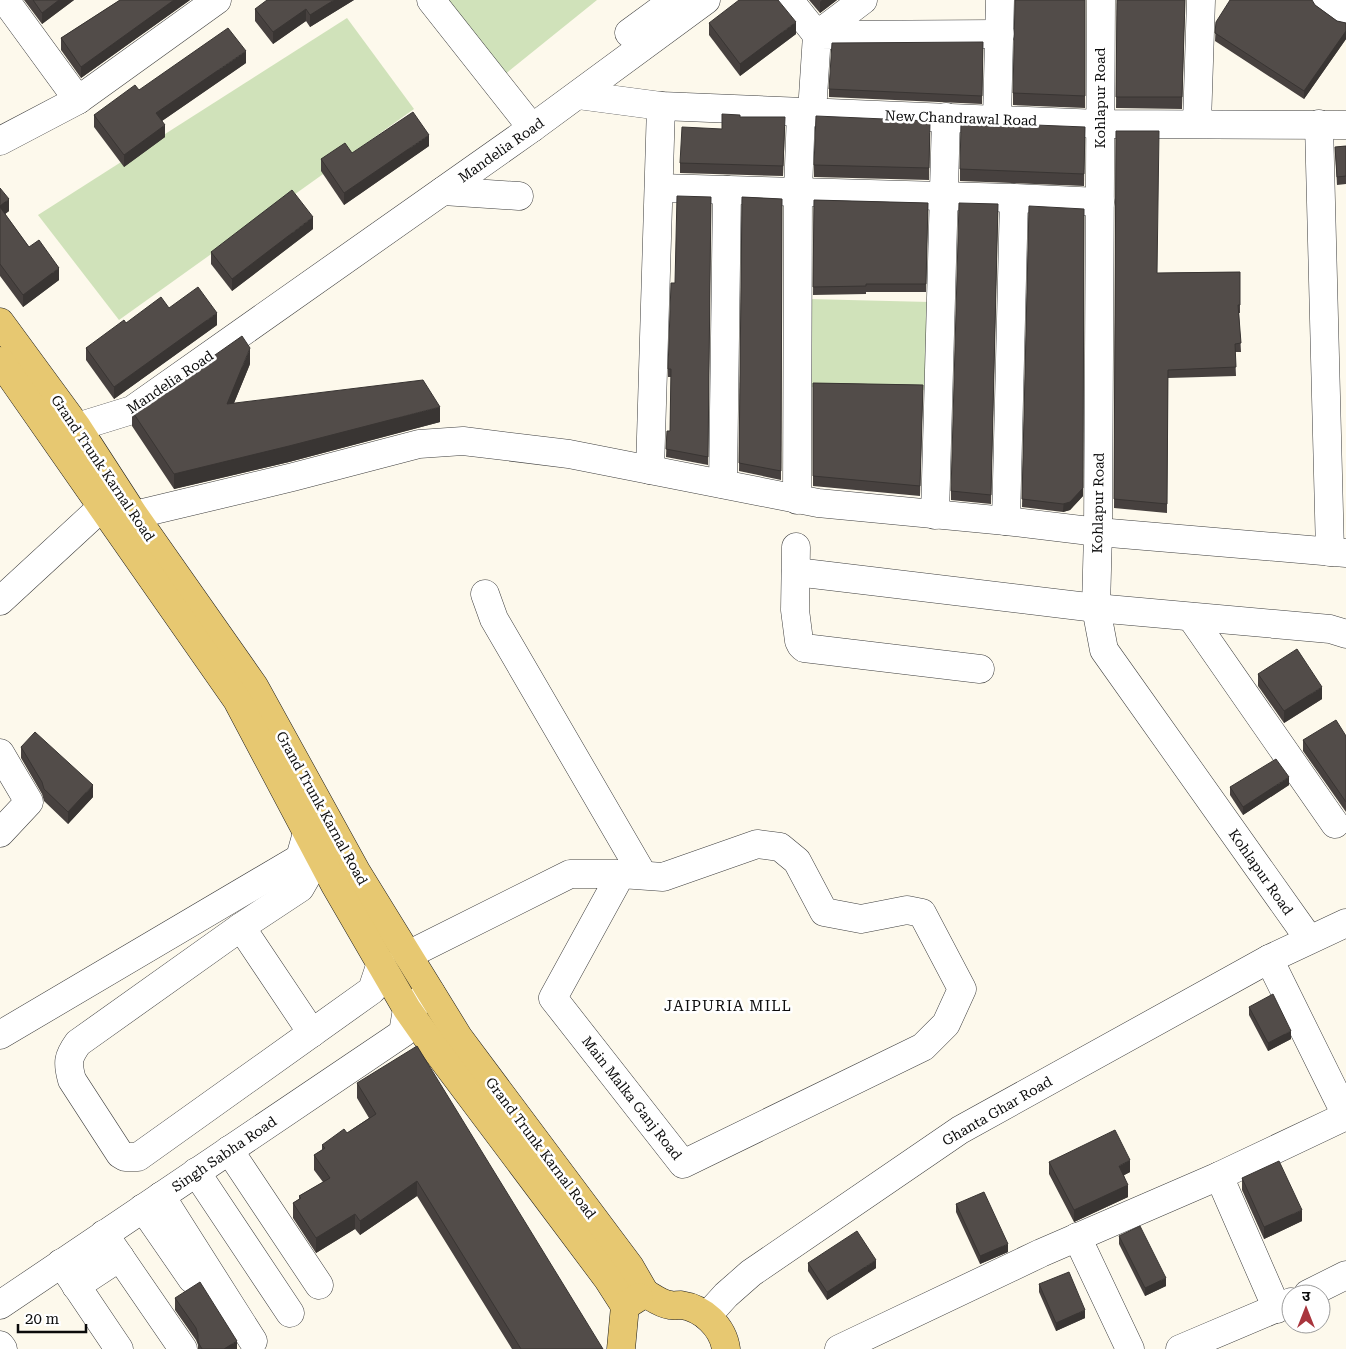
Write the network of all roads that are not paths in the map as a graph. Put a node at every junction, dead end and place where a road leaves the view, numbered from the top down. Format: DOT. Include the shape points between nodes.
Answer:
graph roads {
  1 [pos="6,0"];
  2 [pos="217,0"];
  3 [pos="431,0"];
  4 [pos="674,0"];
  5 [pos="706,0"];
  6 [pos="789,0"];
  7 [pos="863,0"];
  8 [pos="1000,0"];
  9 [pos="1101,0"];
  10 [pos="1201,0"];
  11 [pos="1324,0"];
  12 [pos="1346,16"];
  13 [pos="1000,34"];
  14 [pos="817,35"];
  15 [pos="578,95"];
  16 [pos="78,100"];
  17 [pos="661,106"];
  18 [pos="806,112"];
  19 [pos="946,117"];
  20 [pos="997,119"];
  21 [pos="527,121"];
  22 [pos="1197,123"];
  23 [pos="1100,124"];
  24 [pos="1319,124"];
  25 [pos="1346,125"];
  26 [pos="0,141"];
  27 [pos="659,188"];
  28 [pos="727,190"];
  29 [pos="443,191"];
  30 [pos="798,192"];
  31 [pos="519,196"];
  32 [pos="943,196"];
  33 [pos="1014,198"];
  34 [pos="1100,202"];
  35 [pos="0,322"];
  36 [pos="0,361"];
  37 [pos="67,434"];
  38 [pos="1337,457"];
  39 [pos="650,470"];
  40 [pos="723,484"];
  41 [pos="797,500"];
  42 [pos="102,507"];
  43 [pos="134,514"];
  44 [pos="935,514"];
  45 [pos="1006,521"];
  46 [pos="1098,532"];
  47 [pos="1338,552"];
  48 [pos="485,594"];
  49 [pos="0,601"];
  50 [pos="1096,608"];
  51 [pos="1191,617"];
  52 [pos="1346,634"];
  53 [pos="980,669"];
  54 [pos="0,753"];
  55 [pos="1335,824"];
  56 [pos="0,833"];
  57 [pos="313,844"];
  58 [pos="632,875"];
  59 [pos="1346,922"];
  60 [pos="241,927"];
  61 [pos="1309,939"];
  62 [pos="408,955"];
  63 [pos="1269,959"];
  64 [pos="381,964"];
  65 [pos="431,993"];
  66 [pos="407,1009"];
  67 [pos="312,1033"];
  68 [pos="0,1035"];
  69 [pos="1346,1116"];
  70 [pos="229,1150"];
  71 [pos="196,1172"];
  72 [pos="1219,1176"];
  73 [pos="152,1202"];
  74 [pos="104,1234"];
  75 [pos="1077,1237"];
  76 [pos="120,1257"];
  77 [pos="61,1263"];
  78 [pos="1346,1275"];
  79 [pos="193,1281"];
  80 [pos="1328,1284"];
  81 [pos="319,1285"];
  82 [pos="76,1286"];
  83 [pos="635,1300"];
  84 [pos="1281,1300"];
  85 [pos="0,1305"];
  86 [pos="1281,1307"];
  87 [pos="290,1313"];
  88 [pos="707,1316"];
  89 [pos="253,1341"];
  90 [pos="0,1345"];
  91 [pos="3,1349"];
  92 [pos="119,1349"];
  93 [pos="183,1349"];
  94 [pos="621,1349"];
  95 [pos="726,1349"];
  96 [pos="839,1349"];
  97 [pos="1130,1349"];
  98 [pos="1180,1349"];
  1 -- 16 [label="street"];
  2 -- 16 [label="street"];
  3 -- 21 [label="street"];
  4 -- 21 [label="street, Mandelia Road"];
  5 -- 15 [label="street, Mandelia Road"];
  6 -- 14 [label="street"];
  7 -- 14 [label="street"];
  8 -- 13 [label="street"];
  9 -- 23 [label="street, Kohlapur Road"];
  10 -- 22 [label="street"];
  11 -- 12 [label="street"];
  13 -- 14 [label="street"];
  13 -- 20 [label="street"];
  14 -- 18 [label="street"];
  15 -- 17 [label="street, New Chandrawal Road"];
  15 -- 21 [label="street, Mandelia Road"];
  16 -- 26 [label="street"];
  17 -- 18 [label="street, New Chandrawal Road"];
  17 -- 27 [label="street"];
  18 -- 19 [label="street, New Chandrawal Road"];
  18 -- 30 [label="street"];
  19 -- 20 [label="street, New Chandrawal Road"];
  19 -- 32 [label="street"];
  20 -- 23 [label="street, New Chandrawal Road"];
  21 -- 29 [label="street, Mandelia Road"];
  21 -- 37 [label="street, Mandelia Road" via="125,402"];
  22 -- 23 [label="street, New Chandrawal Road"];
  22 -- 24 [label="street, New Chandrawal Road"];
  23 -- 34 [label="street, Kohlapur Road"];
  24 -- 25 [label="street, New Chandrawal Road"];
  24 -- 38 [label="street"];
  27 -- 28 [label="street"];
  27 -- 39 [label="street"];
  28 -- 30 [label="street"];
  28 -- 40 [label="street"];
  29 -- 31 [label="street"];
  29 -- 37 [label="street, Mandelia Road" via="132,410"];
  30 -- 32 [label="street"];
  30 -- 41 [label="street"];
  32 -- 33 [label="street"];
  32 -- 44 [label="street"];
  33 -- 34 [label="street"];
  33 -- 45 [label="street"];
  34 -- 46 [label="street, Kohlapur Road"];
  35 -- 37 [label="main road, Grand Trunk Karnal Road"];
  36 -- 37 [label="main road, Grand Trunk Karnal Road"];
  37 -- 42 [label="main road, Grand Trunk Karnal Road"];
  37 -- 43 [label="main road, Grand Trunk Karnal Road"];
  38 -- 47 [label="street"];
  39 -- 40 [label="street"];
  39 -- 43 [label="street" via="569,454 463,441 420,444"];
  40 -- 41 [label="street"];
  41 -- 44 [label="street"];
  42 -- 49 [label="street"];
  42 -- 57 [label="main road, Grand Trunk Karnal Road" via="237,700"];
  43 -- 62 [label="main road, Grand Trunk Karnal Road" via="254,686 356,871"];
  44 -- 45 [label="street"];
  45 -- 46 [label="street"];
  46 -- 47 [label="street"];
  46 -- 50 [label="street, Kohlapur Road"];
  48 -- 58 [label="street" via="494,619"];
  50 -- 51 [label="street"];
  50 -- 53 [label="street" via="796,559 796,610 799,641 804,648"];
  50 -- 61 [label="street, Kohlapur Road" via="1104,650"];
  51 -- 52 [label="street" via="1330,629"];
  51 -- 55 [label="street"];
  54 -- 56 [label="street" via="29,802"];
  57 -- 60 [label="street" via="300,888"];
  57 -- 64 [label="main road, Grand Trunk Karnal Road"];
  57 -- 68 [label="street" via="300,858"];
  58 -- 58 [label="street, Main Malka Ganj Road" via="663,877 756,844 780,847 797,861 824,912 861,919 907,910 922,913 962,989 946,1024 923,1047 683,1164 553,998"];
  58 -- 62 [label="street" via="570,874"];
  59 -- 61 [label="street, Ghanta Ghar Road"];
  60 -- 67 [label="street"];
  60 -- 67 [label="street" via="78,1042 70,1054 68,1067 72,1080 120,1154 138,1157"];
  61 -- 63 [label="street, Ghanta Ghar Road"];
  62 -- 65 [label="main road, Grand Trunk Karnal Road"];
  63 -- 69 [label="street"];
  63 -- 88 [label="street, Ghanta Ghar Road" via="960,1130 751,1273"];
  64 -- 66 [label="main road, Grand Trunk Karnal Road"];
  64 -- 67 [label="street" via="372,990"];
  65 -- 66 [label="street"];
  65 -- 83 [label="main road, Grand Trunk Karnal Road" via="459,1038 630,1267"];
  66 -- 70 [label="street, Singh Sabha Road" via="403,1033"];
  66 -- 83 [label="main road, Grand Trunk Karnal Road" via="607,1278"];
  69 -- 72 [label="street"];
  70 -- 71 [label="street, Singh Sabha Road"];
  70 -- 81 [label="street"];
  71 -- 73 [label="street, Singh Sabha Road"];
  71 -- 87 [label="street"];
  72 -- 75 [label="street"];
  72 -- 84 [label="street"];
  73 -- 74 [label="street, Singh Sabha Road"];
  73 -- 79 [label="street"];
  73 -- 89 [label="street"];
  74 -- 76 [label="street"];
  74 -- 77 [label="street, Singh Sabha Road"];
  75 -- 96 [label="street"];
  75 -- 97 [label="street"];
  76 -- 82 [label="street"];
  76 -- 93 [label="street"];
  77 -- 82 [label="street"];
  77 -- 85 [label="street, Singh Sabha Road"];
  78 -- 80 [label="street"];
  82 -- 92 [label="street"];
  83 -- 88 [label="main road" via="682,1305"];
  83 -- 94 [label="main road"];
  86 -- 98 [label="street"];
  88 -- 95 [label="main road" via="718,1329"];
  90 -- 91 [label="street"];
}
